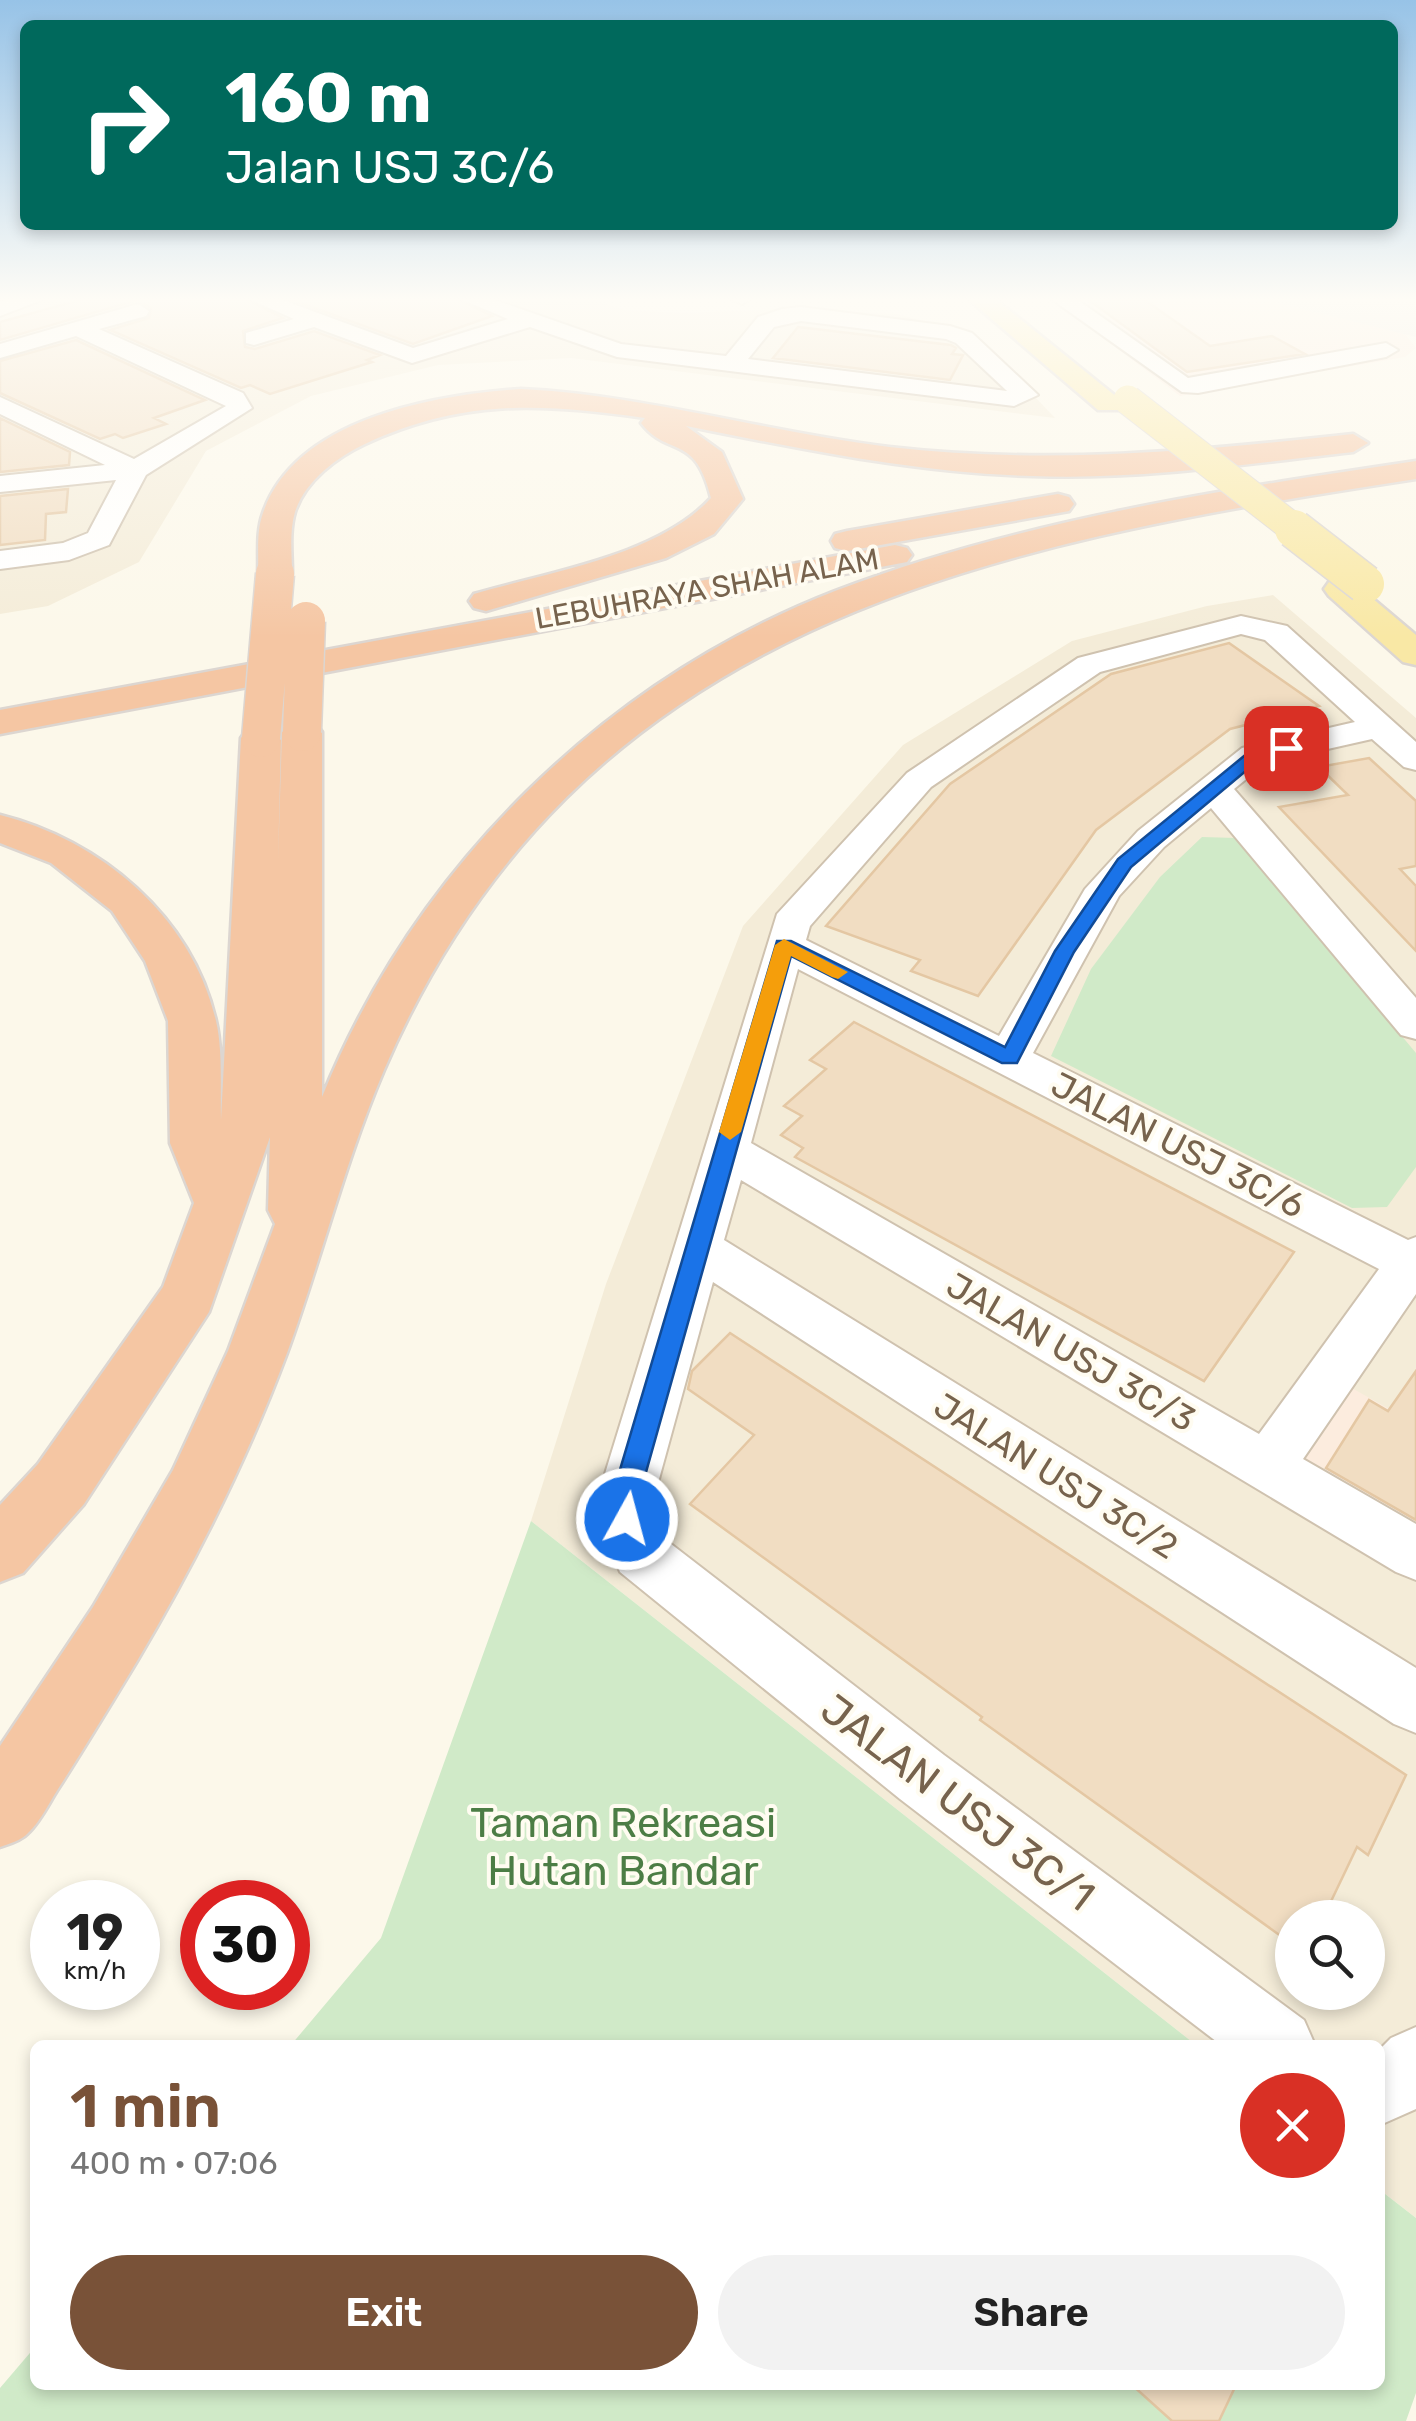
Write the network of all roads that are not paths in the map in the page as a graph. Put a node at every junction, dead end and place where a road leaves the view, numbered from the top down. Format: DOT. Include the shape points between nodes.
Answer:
graph roads {
  1 [pos="14,411"];
  2 [pos="235,411"];
  3 [pos="423,411"];
  4 [pos="497,411"];
  5 [pos="596,411"];
  6 [pos="658,411"];
  7 [pos="1129,411"];
  8 [pos="1407,448"];
  9 [pos="135,470"];
  10 [pos="0,484"];
  11 [pos="1213,500"];
  12 [pos="317,510"];
  13 [pos="0,560"];
  14 [pos="1353,586"];
  15 [pos="460,610"];
  16 [pos="1416,625"];
  17 [pos="1416,654"];
  18 [pos="0,692"];
  19 [pos="0,722"];
  20 [pos="1378,726"];
  21 [pos="282,735"];
  22 [pos="1416,760"];
  23 [pos="1212,786"];
  24 [pos="0,828"];
  25 [pos="784,945"];
  26 [pos="1416,1025"];
  27 [pos="1009,1058"];
  28 [pos="725,1149"];
  29 [pos="221,1202"];
  30 [pos="697,1247"];
  31 [pos="294,1253"];
  32 [pos="1413,1260"];
  33 [pos="1266,1467"];
  34 [pos="0,1552"];
  35 [pos="1416,1554"];
  36 [pos="1416,1703"];
  37 [pos="0,1810"];
  38 [pos="1272,2040"];
  1 -- 9 [label="street"];
  2 -- 9 [label="street"];
  3 -- 21 [label="highway, bridge" via="386,420 327,452 295,484 279,514 291,573"];
  4 -- 12 [label="highway" via="448,417 378,441 336,470"];
  5 -- 15 [label="highway" via="655,423 697,442 720,464 727,500 702,528 654,552"];
  6 -- 8 [label="highway, bridge" via="825,446 1006,466"];
  7 -- 14 [label="main road"];
  8 -- 11 [label="highway, LEBUHRAYA SHAH ALAM"];
  8 -- 15 [label="highway, LEBUHRAYA SHAH ALAM"];
  9 -- 10 [label="street"];
  9 -- 13 [label="street" via="99,539 69,551"];
  11 -- 19 [label="highway, LEBUHRAYA SHAH ALAM"];
  11 -- 31 [label="highway" via="939,567 842,601 654,703 568,772 462,887 406,974 357,1074"];
  14 -- 16 [label="main road"];
  14 -- 17 [label="main road"];
  15 -- 18 [label="highway, LEBUHRAYA SHAH ALAM"];
  20 -- 22 [label="street"];
  20 -- 23 [label="street" via="1254,755"];
  20 -- 25 [label="street" via="1276,632 1241,625 1088,665 919,780 791,923"];
  21 -- 29 [label="highway" via="247,1128"];
  21 -- 31 [label="highway"];
  23 -- 26 [label="street"];
  23 -- 27 [label="street" via="1104,889"];
  24 -- 29 [label="highway" via="66,854 128,901 168,960 192,1021 196,1143"];
  25 -- 27 [label="street, JALAN USJ 3C/6"];
  25 -- 28 [label="street"];
  27 -- 32 [label="street, JALAN USJ 3C/6"];
  28 -- 30 [label="street"];
  28 -- 33 [label="street, JALAN USJ 3C/3"];
  29 -- 34 [label="highway" via="189,1296 60,1484"];
  30 -- 36 [label="street, JALAN USJ 3C/2"];
  30 -- 38 [label="street, JALAN USJ 3C/1" via="628,1490 627,1519 640,1554"];
  31 -- 37 [label="highway" via="221,1439 161,1556 97,1669"];
  32 -- 33 [label="street"];
  33 -- 35 [label="street, JALAN USJ 3C/3"];
}
